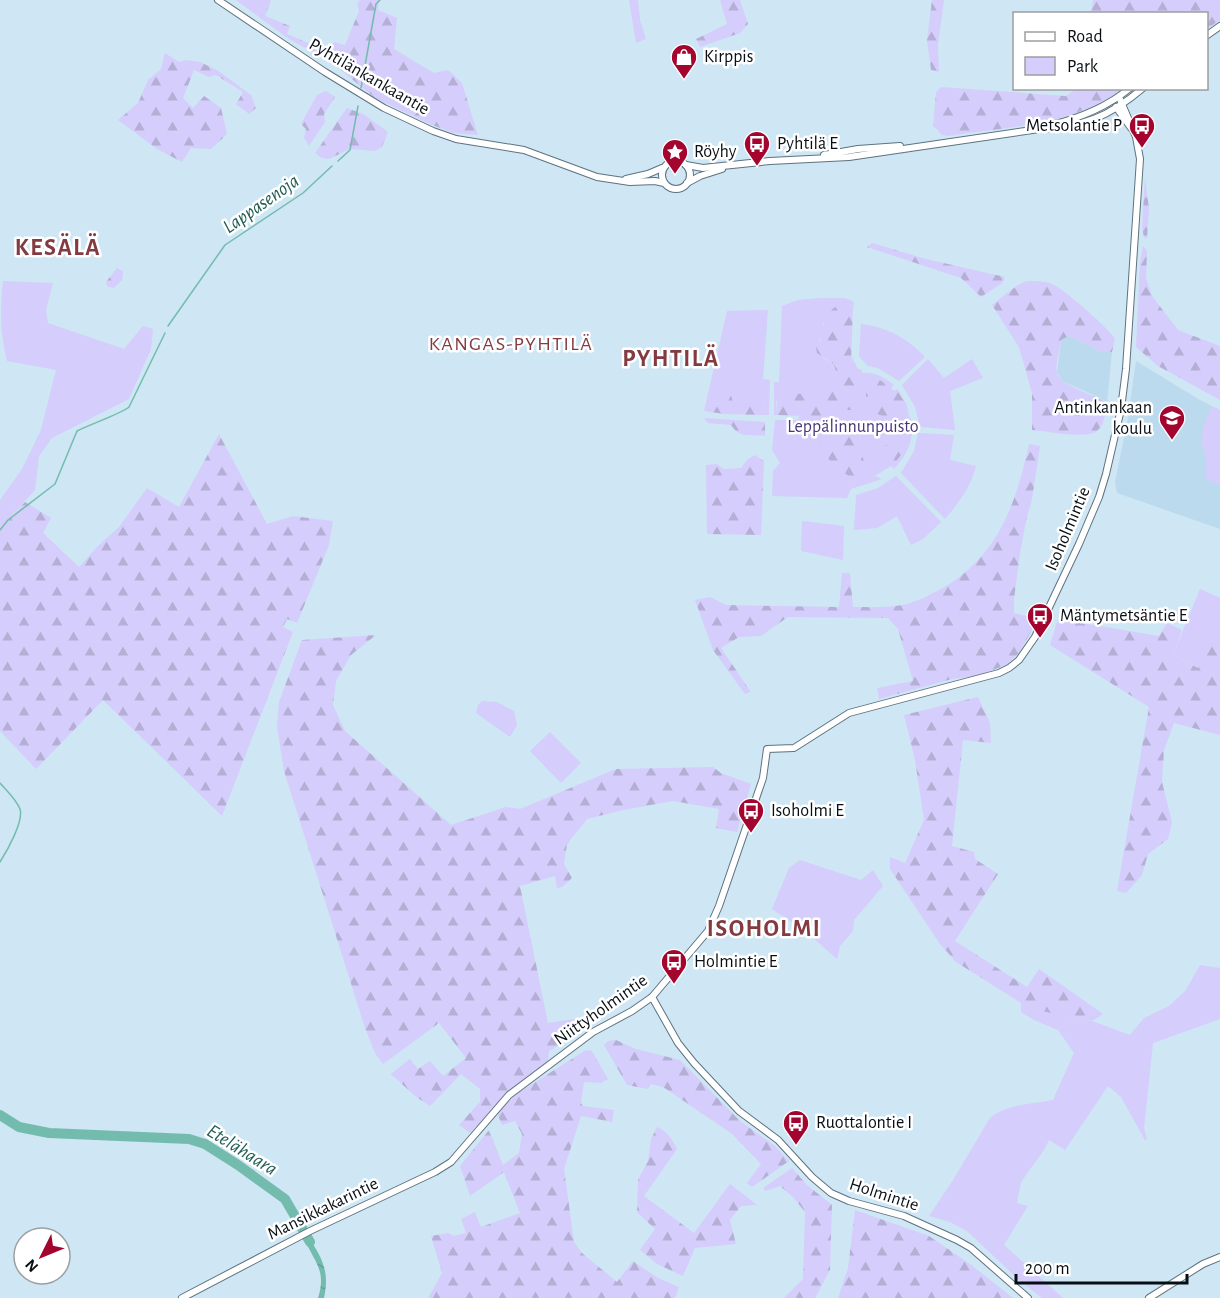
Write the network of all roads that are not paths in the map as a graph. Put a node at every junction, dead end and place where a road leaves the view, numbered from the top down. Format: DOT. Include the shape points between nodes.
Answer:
graph roads {
  1 [pos="218,0"];
  2 [pos="1128,90"];
  3 [pos="1140,90"];
  4 [pos="1119,97"];
  5 [pos="1113,101"];
  6 [pos="1120,106"];
  7 [pos="1039,129"];
  8 [pos="686,165"];
  9 [pos="731,166"];
  10 [pos="663,167"];
  11 [pos="620,180"];
  12 [pos="664,183"];
  13 [pos="687,183"];
  14 [pos="767,749"];
  15 [pos="652,997"];
  16 [pos="471,1139"];
  17 [pos="1220,1257"];
  18 [pos="182,1298"];
  19 [pos="1028,1298"];
  20 [pos="1149,1298"];
  1 -- 11 [label="street, Pyhtilänkankaantie" via="384,108 433,131 456,139 524,150 592,176"];
  2 -- 4 [label="street"];
  3 -- 6 [label="street"];
  4 -- 5 [label="street"];
  4 -- 6 [label="street"];
  5 -- 6 [label="street"];
  5 -- 7 [label="street"];
  6 -- 7 [label="street" via="1081,125"];
  6 -- 14 [label="street, Isoholmintie" via="1138,143 1140,159 1121,409 1099,497 1030,647 1004,671 849,712 794,748"];
  7 -- 9 [label="street"];
  8 -- 9 [label="street"];
  8 -- 10 [label="street" via="674,160"];
  8 -- 13 [label="street" via="690,174"];
  9 -- 13 [label="street"];
  10 -- 11 [label="street, Pyhtilänkankaantie"];
  10 -- 12 [label="street"];
  11 -- 12 [label="street, Pyhtilänkankaantie"];
  12 -- 13 [label="street" via="676,189"];
  14 -- 15 [label="street, Niittyholmintie" via="763,778 708,931"];
  15 -- 16 [label="street, Niittyholmintie" via="593,1032 509,1095"];
  15 -- 19 [label="street, Holmintie" via="694,1063 739,1111 778,1140 831,1193 913,1220 957,1240"];
  16 -- 18 [label="street, Mansikkakarintie" via="451,1162 435,1172"];
  17 -- 20 [label="street"];
}
